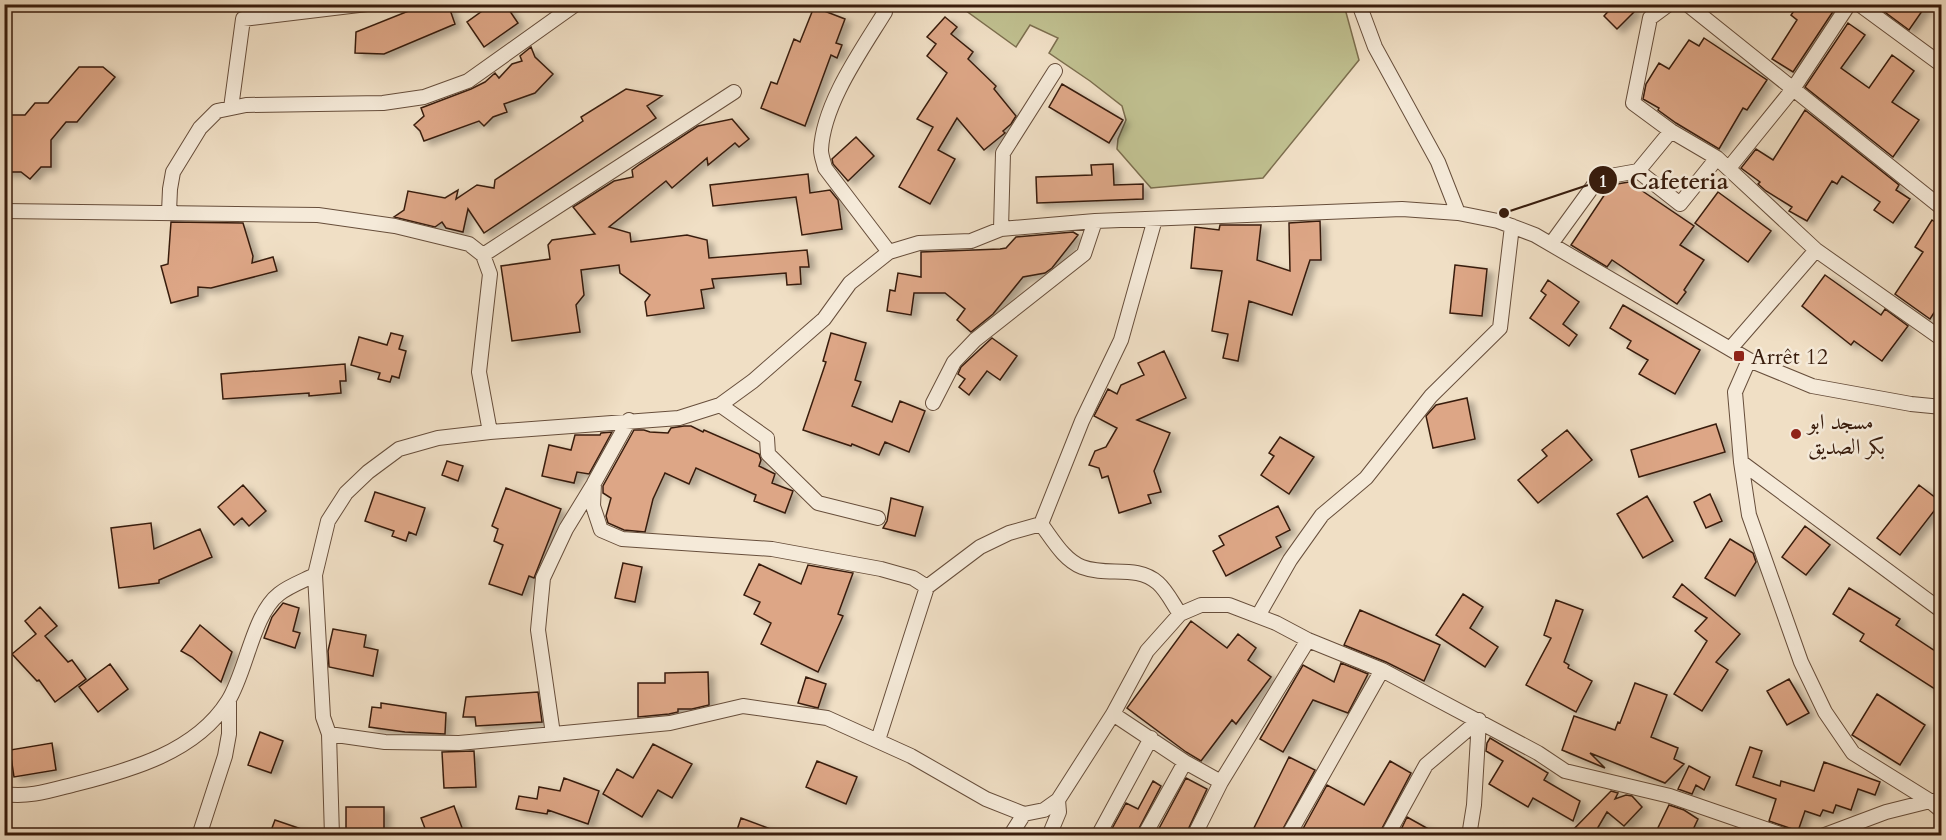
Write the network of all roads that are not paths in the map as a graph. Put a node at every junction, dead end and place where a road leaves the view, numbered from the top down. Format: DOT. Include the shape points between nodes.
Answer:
graph roads {
  1 [pos="367,4"];
  2 [pos="576,4"];
  3 [pos="886,4"];
  4 [pos="1359,4"];
  5 [pos="1669,4"];
  6 [pos="1687,4"];
  7 [pos="1849,4"];
  8 [pos="1859,4"];
  9 [pos="1941,65"];
  10 [pos="1054,72"];
  11 [pos="1793,89"];
  12 [pos="734,92"];
  13 [pos="231,108"];
  14 [pos="1671,131"];
  15 [pos="1717,158"];
  16 [pos="1729,168"];
  17 [pos="1638,171"];
  18 [pos="1941,208"];
  19 [pos="4,211"];
  20 [pos="169,212"];
  21 [pos="1458,213"];
  22 [pos="1155,219"];
  23 [pos="1095,221"];
  24 [pos="1512,226"];
  25 [pos="1001,229"];
  26 [pos="1551,244"];
  27 [pos="1816,250"];
  28 [pos="889,252"];
  29 [pos="483,255"];
  30 [pos="1941,339"];
  31 [pos="1730,349"];
  32 [pos="1749,360"];
  33 [pos="933,403"];
  34 [pos="720,405"];
  35 [pos="1941,407"];
  36 [pos="629,420"];
  37 [pos="490,432"];
  38 [pos="1741,462"];
  39 [pos="594,483"];
  40 [pos="878,518"];
  41 [pos="1041,524"];
  42 [pos="315,575"];
  43 [pos="927,587"];
  44 [pos="1941,611"];
  45 [pos="1180,614"];
  46 [pos="1258,616"];
  47 [pos="1308,640"];
  48 [pos="1382,670"];
  49 [pos="229,700"];
  50 [pos="1113,714"];
  51 [pos="1479,720"];
  52 [pos="329,734"];
  53 [pos="553,734"];
  54 [pos="1151,738"];
  55 [pos="878,740"];
  56 [pos="1185,762"];
  57 [pos="1221,782"];
  58 [pos="4,794"];
  59 [pos="1058,800"];
  60 [pos="1936,801"];
  61 [pos="1941,812"];
  62 [pos="1024,814"];
  63 [pos="199,836"];
  64 [pos="332,836"];
  65 [pos="1010,836"];
  66 [pos="1049,836"];
  67 [pos="1098,836"];
  68 [pos="1144,836"];
  69 [pos="1194,836"];
  70 [pos="1288,836"];
  71 [pos="1387,836"];
  72 [pos="1469,836"];
  73 [pos="1786,836"];
  74 [pos="1822,836"];
  1 -- 13 [label="street" via="243,19"];
  2 -- 13 [label="street" via="468,81 424,97 383,103"];
  3 -- 28 [label="street" via="885,12 841,84 820,152 825,168"];
  4 -- 21 [label="street" via="1375,47 1438,162"];
  5 -- 14 [label="street" via="1650,18 1633,103"];
  6 -- 11 [label="street"];
  7 -- 11 [label="street"];
  8 -- 9 [label="street"];
  10 -- 25 [label="street" via="1003,153"];
  11 -- 16 [label="street"];
  11 -- 18 [label="street"];
  12 -- 29 [label="street"];
  13 -- 20 [label="street" via="217,111 200,128 173,172"];
  14 -- 15 [label="street"];
  14 -- 17 [label="street"];
  15 -- 16 [label="street"];
  15 -- 17 [label="street" via="1680,204"];
  16 -- 27 [label="street"];
  17 -- 26 [label="street" via="1599,178"];
  19 -- 20 [label="street"];
  20 -- 29 [label="street" via="329,217 395,226 469,244"];
  21 -- 22 [label="street" via="1402,209"];
  21 -- 24 [label="street"];
  22 -- 23 [label="street"];
  22 -- 41 [label="street" via="1121,340 1082,421"];
  23 -- 25 [label="street"];
  23 -- 33 [label="street" via="1084,254 975,340 954,362"];
  24 -- 26 [label="street"];
  24 -- 46 [label="street" via="1500,328 1431,396 1366,478 1322,515"];
  25 -- 28 [label="street" via="972,241 920,243"];
  26 -- 31 [label="street"];
  27 -- 30 [label="street"];
  27 -- 31 [label="street"];
  28 -- 34 [label="street" via="850,283 824,319"];
  29 -- 37 [label="street" via="490,274 479,372"];
  31 -- 32 [label="street"];
  32 -- 35 [label="street" via="1812,386"];
  32 -- 38 [label="street" via="1735,392"];
  34 -- 36 [label="street" via="679,418"];
  34 -- 40 [label="street" via="767,438 768,454 818,503"];
  36 -- 37 [label="street"];
  36 -- 39 [label="street"];
  37 -- 42 [label="street" via="438,438 399,449 368,471 346,493 328,520"];
  38 -- 44 [label="street"];
  38 -- 60 [label="street" via="1749,515 1801,662 1825,712 1853,753"];
  39 -- 43 [label="street" via="593,506 601,530 622,539 772,549 881,569 913,578"];
  39 -- 53 [label="street" via="543,578 538,630"];
  41 -- 43 [label="street" via="980,547"];
  41 -- 45 [label="street" via="1067,558 1083,568 1135,571 1158,583"];
  42 -- 49 [label="street" via="278,595 264,612"];
  42 -- 52 [label="street" via="323,717"];
  43 -- 55 [label="street"];
  45 -- 46 [label="street" via="1201,605 1228,604"];
  45 -- 50 [label="street" via="1147,651"];
  46 -- 47 [label="street"];
  47 -- 48 [label="street"];
  47 -- 57 [label="street"];
  48 -- 51 [label="street"];
  48 -- 70 [label="street"];
  49 -- 58 [label="street" via="210,724 167,754 123,772 48,791 20,796"];
  49 -- 63 [label="street" via="225,756"];
  50 -- 54 [label="street"];
  50 -- 59 [label="street"];
  51 -- 71 [label="street" via="1426,765"];
  51 -- 72 [label="street"];
  51 -- 73 [label="street" via="1564,771 1670,796"];
  52 -- 53 [label="street" via="385,742 447,743"];
  52 -- 64 [label="street"];
  53 -- 55 [label="street" via="670,723 743,706 827,718"];
  54 -- 56 [label="street"];
  54 -- 67 [label="street"];
  55 -- 62 [label="street" via="986,799"];
  56 -- 57 [label="street"];
  56 -- 68 [label="street"];
  57 -- 69 [label="street"];
  59 -- 62 [label="street" via="1044,810"];
  59 -- 66 [label="street" via="1059,812"];
  60 -- 61 [label="street"];
  60 -- 74 [label="street" via="1886,812"];
  62 -- 65 [label="street"];
}
